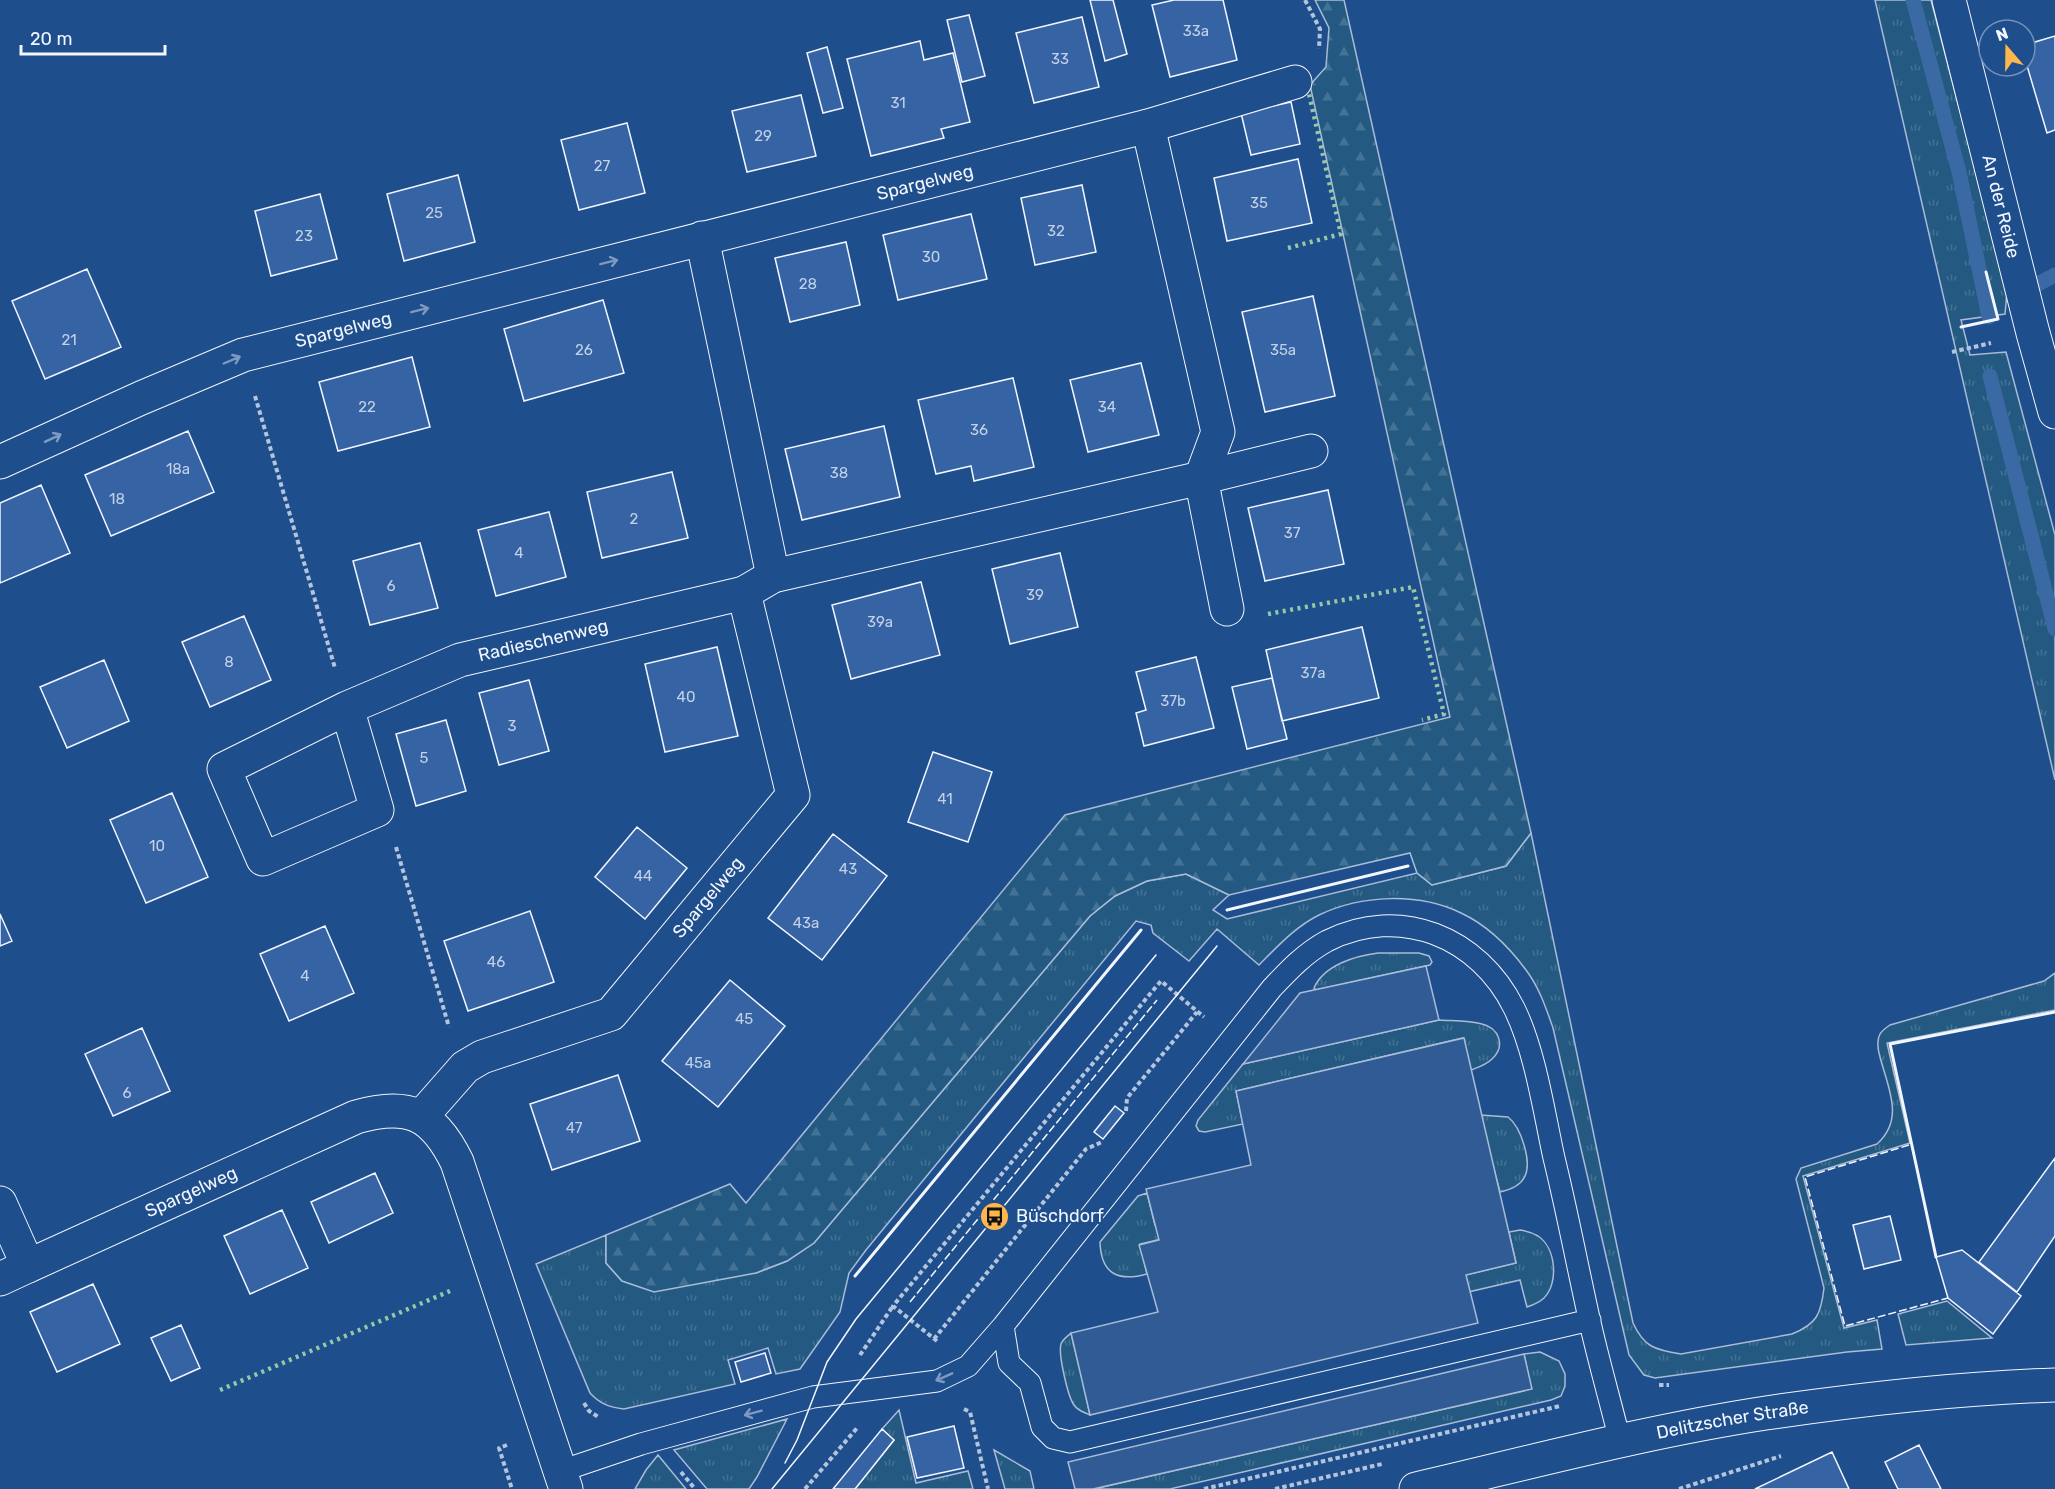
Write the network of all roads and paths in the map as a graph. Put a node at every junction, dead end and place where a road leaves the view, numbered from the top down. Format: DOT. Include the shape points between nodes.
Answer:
graph roads {
  1 [pos="1949,0"];
  2 [pos="1296,82"];
  3 [pos="1148,126"];
  4 [pos="702,238"];
  5 [pos="243,355"];
  6 [pos="2055,412"];
  7 [pos="1311,451"];
  8 [pos="0,462"];
  9 [pos="1201,478"];
  10 [pos="773,576"];
  11 [pos="744,593"];
  12 [pos="1227,609"];
  13 [pos="347,708"];
  14 [pos="377,810"];
  15 [pos="1197,1012"];
  16 [pos="1231,1039"];
  17 [pos="465,1067"];
  18 [pos="1126,1114"];
  19 [pos="421,1117"];
  20 [pos="1105,1140"];
  21 [pos="0,1203"];
  22 [pos="14,1273"];
  23 [pos="894,1306"];
  24 [pos="1590,1320"];
  25 [pos="1003,1326"];
  26 [pos="934,1339"];
  27 [pos="857,1359"];
  28 [pos="1009,1363"];
  29 [pos="968,1366"];
  30 [pos="937,1381"];
  31 [pos="2055,1385"];
  32 [pos="582,1399"];
  33 [pos="1560,1406"];
  34 [pos="604,1420"];
  35 [pos="861,1424"];
  36 [pos="1620,1441"];
  37 [pos="1791,1453"];
  38 [pos="563,1480"];
  39 [pos="805,1489"];
  40 [pos="988,1489"];
  41 [pos="1204,1489"];
  42 [pos="1416,1489"];
  43 [pos="1679,1489"];
  1 -- 6 [label="street, An der Reide"];
  2 -- 3 [label="street, Spargelweg"];
  3 -- 4 [label="street, Spargelweg"];
  3 -- 9 [label="street" via="1218,432"];
  5 -- 4 [label="street, Spargelweg, one-way"];
  4 -- 10 [label="street"];
  8 -- 5 [label="street, Spargelweg, one-way"];
  5 -- 13 [label="path"];
  7 -- 9 [label="street"];
  9 -- 10 [label="street"];
  9 -- 12 [label="street"];
  10 -- 11 [label="street"];
  11 -- 13 [label="street, Radieschenweg" via="460,660"];
  11 -- 17 [label="street, Spargelweg" via="792,795 611,1014 482,1057"];
  13 -- 14 [label="street"];
  13 -- 14 [label="street, Radieschenweg" via="224,769 263,859"];
  14 -- 17 [label="path" via="388,822 456,1049"];
  15 -- 16 [label="path"];
  15 -- 18 [label="path" via="1127,1098"];
  15 -- 23 [label="path" via="1161,981"];
  16 -- 24 [label="lane" via="1272,988 1308,952 1348,932 1378,926 1411,927 1441,935 1465,949 1502,987 1523,1028"];
  16 -- 25 [label="lane"];
  17 -- 19 [label="street, Spargelweg"];
  19 -- 22 [label="street, Spargelweg" via="402,1110 356,1117"];
  19 -- 38 [label="street" via="448,1145 457,1162"];
  20 -- 26 [label="path" via="1086,1149"];
  21 -- 22 [label="street, Spargelweg"];
  23 -- 26 [label="path"];
  23 -- 27 [label="path"];
  24 -- 28 [label="lane" via="1070,1442 1053,1438 1042,1427 1030,1383"];
  24 -- 36 [label="lane"];
  25 -- 28 [label="lane"];
  25 -- 29 [label="lane"];
  26 -- 29 [label="path"];
  28 -- 29 [label="lane"];
  29 -- 30 [label="lane, one-way"];
  30 -- 38 [label="lane, one-way" via="813,1397 641,1444"];
  30 -- 40 [label="path" via="944,1411 960,1408 970,1412"];
  31 -- 36 [label="street, Delitzscher Straße" via="1904,1394 1764,1413"];
  32 -- 34 [label="path" via="589,1411"];
  33 -- 41 [label="path"];
  35 -- 39 [label="path"];
  36 -- 42 [label="street, Delitzscher Straße"];
  37 -- 43 [label="path"];
}
